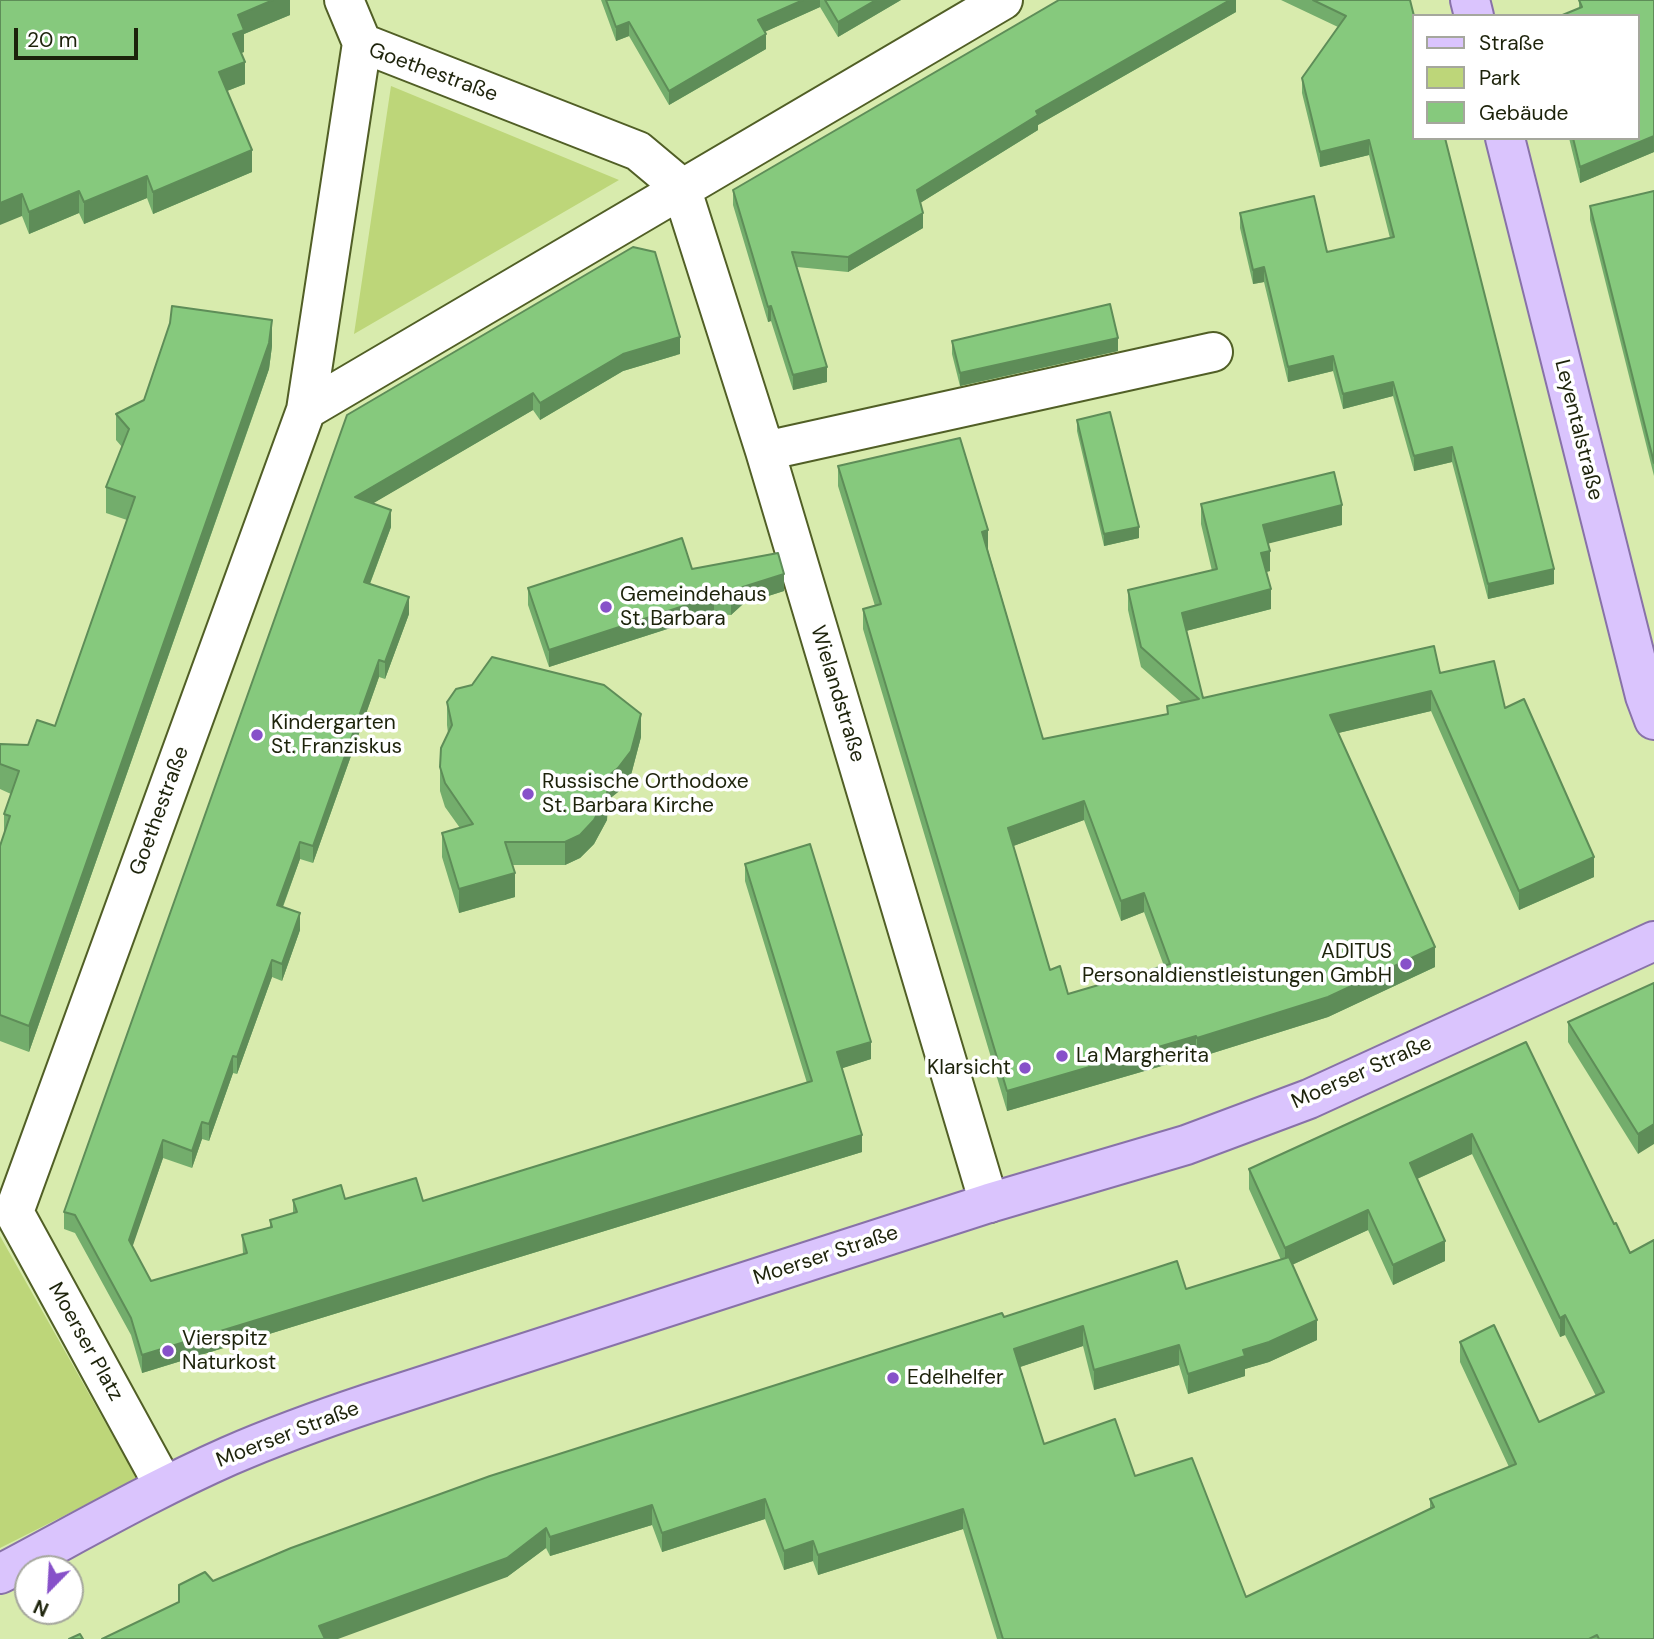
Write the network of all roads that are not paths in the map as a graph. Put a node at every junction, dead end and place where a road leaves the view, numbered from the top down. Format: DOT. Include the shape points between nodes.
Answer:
graph roads {
  1 [pos="344,0"];
  2 [pos="1003,0"];
  3 [pos="362,43"];
  4 [pos="1506,140"];
  5 [pos="681,187"];
  6 [pos="1213,352"];
  7 [pos="306,410"];
  8 [pos="765,452"];
  9 [pos="1654,720"];
  10 [pos="1654,941"];
  11 [pos="989,1203"];
  12 [pos="7,1216"];
  13 [pos="164,1486"];
  14 [pos="0,1574"];
  1 -- 3 [label="street"];
  2 -- 5 [label="street"];
  3 -- 5 [label="street, Goethestraße" via="638,151"];
  3 -- 7 [label="street, Goethestraße"];
  4 -- 9 [label="main road, Leyentalstraße"];
  5 -- 7 [label="street"];
  5 -- 8 [label="street, Wielandstraße"];
  6 -- 8 [label="street"];
  7 -- 12 [label="street, Goethestraße"];
  8 -- 11 [label="street, Wielandstraße"];
  10 -- 11 [label="main road, Moerser Straße" via="1309,1099 1186,1145"];
  11 -- 13 [label="main road, Moerser Straße" via="370,1403 295,1429"];
  12 -- 13 [label="street, Moerser Platz"];
  13 -- 14 [label="main road, Moerser Straße"];
}
